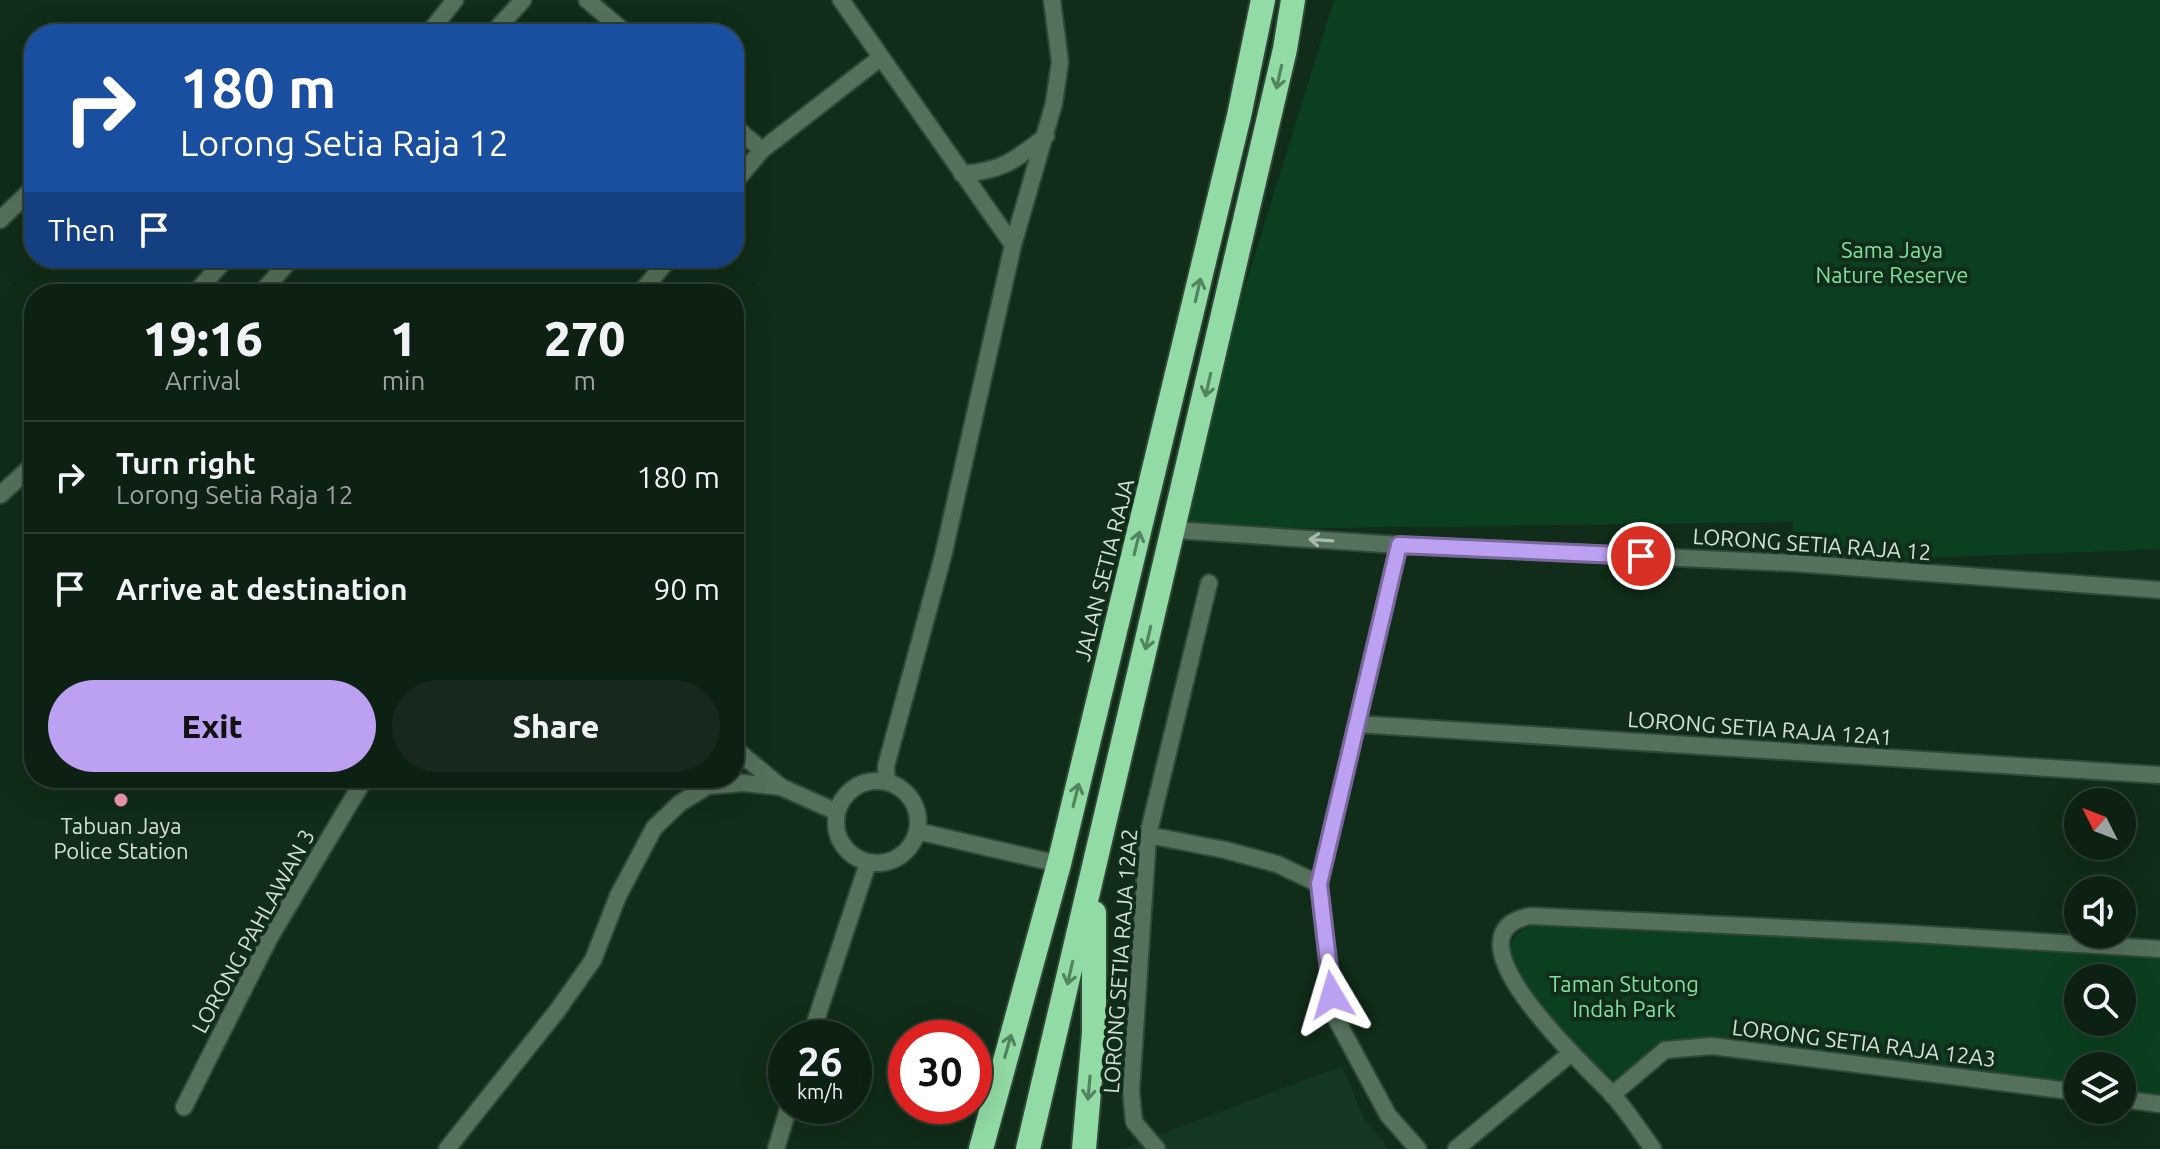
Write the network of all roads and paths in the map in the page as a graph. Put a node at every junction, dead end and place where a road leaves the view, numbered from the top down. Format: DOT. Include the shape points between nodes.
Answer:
graph roads {
  1 [pos="455,0"];
  2 [pos="523,0"];
  3 [pos="587,0"];
  4 [pos="841,0"];
  5 [pos="1052,0"];
  6 [pos="1263,0"];
  7 [pos="1293,0"];
  8 [pos="436,24"];
  9 [pos="501,24"];
  10 [pos="615,24"];
  11 [pos="880,58"];
  12 [pos="744,135"];
  13 [pos="1046,136"];
  14 [pos="762,150"];
  15 [pos="744,171"];
  16 [pos="962,174"];
  17 [pos="24,197"];
  18 [pos="0,220"];
  19 [pos="1013,245"];
  20 [pos="218,268"];
  21 [pos="283,268"];
  22 [pos="661,268"];
  23 [pos="203,284"];
  24 [pos="269,284"];
  25 [pos="648,284"];
  26 [pos="24,474"];
  27 [pos="0,495"];
  28 [pos="1174,530"];
  29 [pos="1399,545"];
  30 [pos="1209,583"];
  31 [pos="2160,590"];
  32 [pos="1357,724"];
  33 [pos="744,756"];
  34 [pos="2160,775"];
  35 [pos="887,782"];
  36 [pos="744,783"];
  37 [pos="781,787"];
  38 [pos="359,788"];
  39 [pos="705,788"];
  40 [pos="837,812"];
  41 [pos="917,831"];
  42 [pos="1148,835"];
  43 [pos="868,863"];
  44 [pos="1059,864"];
  45 [pos="1094,870"];
  46 [pos="1319,884"];
  47 [pos="2160,949"];
  48 [pos="815,1020"];
  49 [pos="1570,1054"];
  50 [pos="2064,1090"];
  51 [pos="1612,1095"];
  52 [pos="2136,1101"];
  53 [pos="2160,1104"];
  54 [pos="184,1107"];
  55 [pos="784,1124"];
  56 [pos="447,1149"];
  57 [pos="776,1149"];
  58 [pos="981,1149"];
  59 [pos="1028,1149"];
  60 [pos="1084,1149"];
  61 [pos="1157,1149"];
  62 [pos="1418,1149"];
  63 [pos="1456,1149"];
  64 [pos="1653,1149"];
  1 -- 8 [label="street"];
  2 -- 9 [label="street"];
  3 -- 10 [label="street"];
  4 -- 11 [label="street"];
  5 -- 13 [label="street" via="1060,62"];
  44 -- 6 [label="highway, JALAN SETIA RAJA, one-way"];
  7 -- 28 [label="highway, one-way"];
  11 -- 14 [label="street"];
  11 -- 16 [label="street"];
  12 -- 14 [label="street"];
  13 -- 16 [label="street" via="1007,166"];
  13 -- 19 [label="street"];
  14 -- 15 [label="street"];
  16 -- 19 [label="street"];
  17 -- 18 [label="street"];
  19 -- 35 [label="street" via="943,556 886,766"];
  20 -- 23 [label="street"];
  21 -- 24 [label="street"];
  22 -- 25 [label="street"];
  26 -- 27 [label="street"];
  29 -- 28 [label="street, LORONG SETIA RAJA 12, one-way"];
  28 -- 45 [label="highway, one-way"];
  29 -- 31 [label="street, LORONG SETIA RAJA 12" via="1793,563"];
  29 -- 32 [label="street"];
  30 -- 42 [label="street, LORONG SETIA RAJA 12A2"];
  32 -- 34 [label="street, LORONG SETIA RAJA 12A1"];
  32 -- 46 [label="street"];
  33 -- 37 [label="street"];
  35 -- 40 [label="street" via="865,782 847,793"];
  35 -- 41 [label="street" via="905,792 916,810"];
  36 -- 37 [label="street"];
  37 -- 40 [label="street"];
  38 -- 54 [label="street, LORONG PAHLAWAN 3" via="270,937"];
  39 -- 56 [label="street" via="654,828 618,896 593,960"];
  40 -- 43 [label="street" via="837,834 848,852"];
  41 -- 43 [label="street" via="900,855"];
  41 -- 44 [label="street"];
  42 -- 46 [label="street" via="1277,864"];
  42 -- 61 [label="street, LORONG SETIA RAJA 12A2" via="1131,1091 1134,1122"];
  43 -- 48 [label="street"];
  58 -- 44 [label="highway, JALAN SETIA RAJA, one-way"];
  45 -- 59 [label="highway, one-way"];
  45 -- 60 [label="highway, one-way" via="1094,1033"];
  46 -- 62 [label="street" via="1334,1015 1388,1115"];
  47 -- 49 [label="street" via="1518,919 1499,941 1504,965"];
  49 -- 51 [label="street"];
  49 -- 63 [label="street"];
  50 -- 51 [label="street, LORONG SETIA RAJA 12A3" via="1712,1046 1665,1050"];
  51 -- 64 [label="street"];
  52 -- 53 [label="street"];
  55 -- 57 [label="street"];
}
